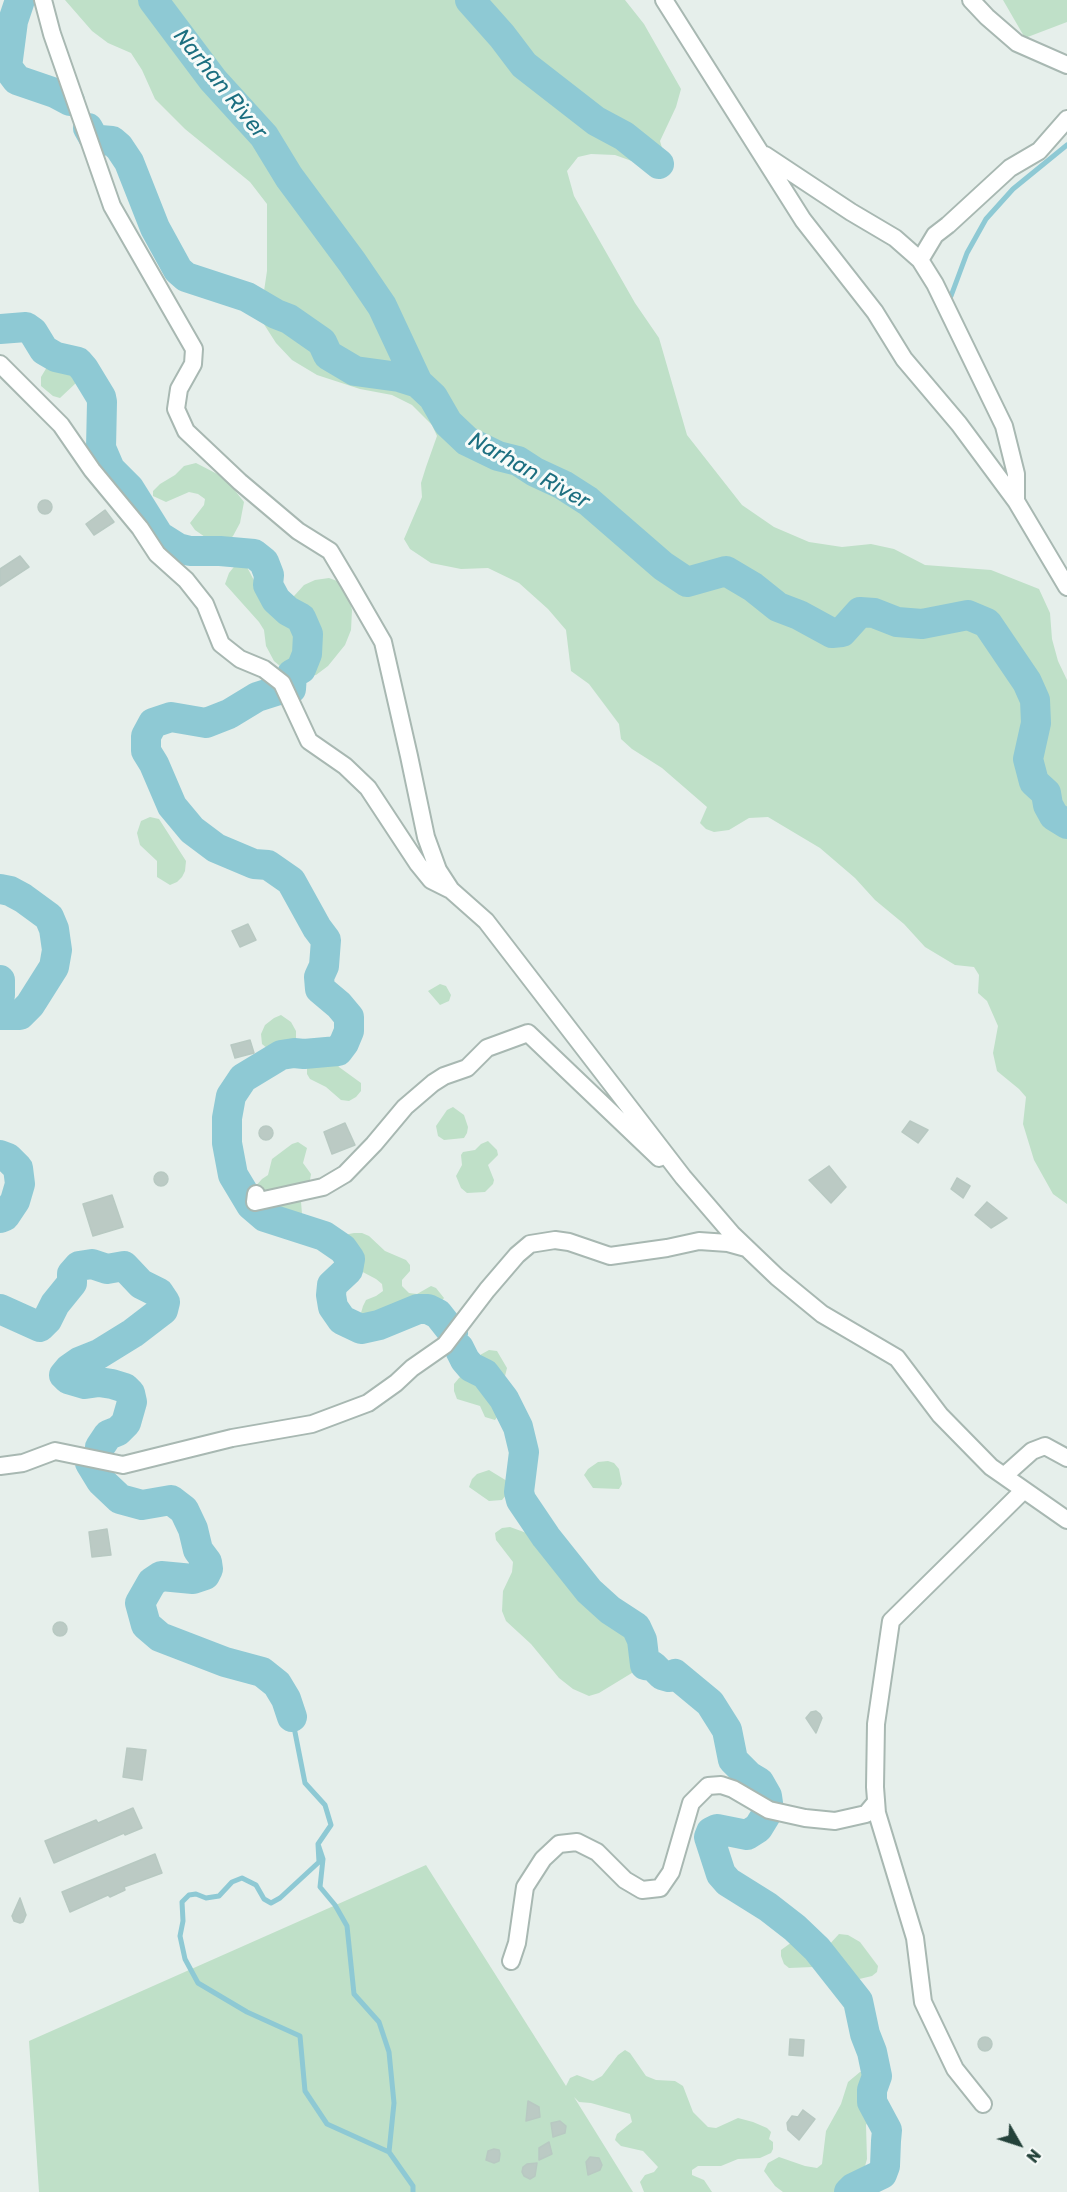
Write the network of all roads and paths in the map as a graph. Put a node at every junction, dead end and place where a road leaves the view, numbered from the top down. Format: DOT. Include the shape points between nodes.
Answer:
graph roads {
  1 [pos="43,0"];
  2 [pos="664,0"];
  3 [pos="972,0"];
  4 [pos="1067,65"];
  5 [pos="1067,119"];
  6 [pos="760,151"];
  7 [pos="920,260"];
  8 [pos="0,364"];
  9 [pos="1016,501"];
  10 [pos="1067,587"];
  11 [pos="451,890"];
  12 [pos="683,1177"];
  13 [pos="256,1194"];
  14 [pos="747,1248"];
  15 [pos="1067,1458"];
  16 [pos="0,1466"];
  17 [pos="1004,1476"];
  18 [pos="1024,1490"];
  19 [pos="1067,1520"];
  20 [pos="876,1802"];
  21 [pos="511,1961"];
  22 [pos="983,2104"];
  1 -- 11 [label="street" via="112,206 194,349 194,364 179,390 176,409 186,431 298,531 330,551 349,582 383,642 426,837 438,870"];
  2 -- 6 [label="street"];
  3 -- 4 [label="street" via="1017,43"];
  5 -- 7 [label="street" via="1039,151 1010,168 935,234"];
  6 -- 7 [label="street" via="895,238"];
  6 -- 9 [label="street" via="803,220 875,312 904,360 959,424"];
  7 -- 9 [label="street" via="1004,426 1016,474"];
  8 -- 11 [label="street" via="61,425 157,554 205,604 221,644 282,682 309,741 368,788 431,880"];
  9 -- 10 [label="street"];
  11 -- 12 [label="street" via="486,921"];
  12 -- 13 [label="street" via="623,1126 528,1033 487,1048 467,1068 433,1083 405,1107 345,1174 323,1187 255,1202"];
  12 -- 14 [label="street"];
  14 -- 16 [label="street" via="699,1241 610,1257 569,1242 530,1244 487,1290 445,1345 368,1403 312,1424 232,1438 123,1465 56,1451 23,1463"];
  14 -- 17 [label="street" via="822,1314 897,1358 940,1415"];
  15 -- 17 [label="street" via="1045,1446 1032,1450"];
  17 -- 18 [label="street"];
  18 -- 19 [label="street"];
  18 -- 20 [label="street" via="891,1621 876,1724"];
  20 -- 21 [label="street" via="866,1814 835,1821 769,1810 733,1789 708,1786 692,1803 671,1872 660,1888 642,1890 625,1880 597,1852 578,1842 559,1844 543,1859 525,1887"];
  20 -- 22 [label="street" via="915,1938 923,2002 955,2069"];
}
